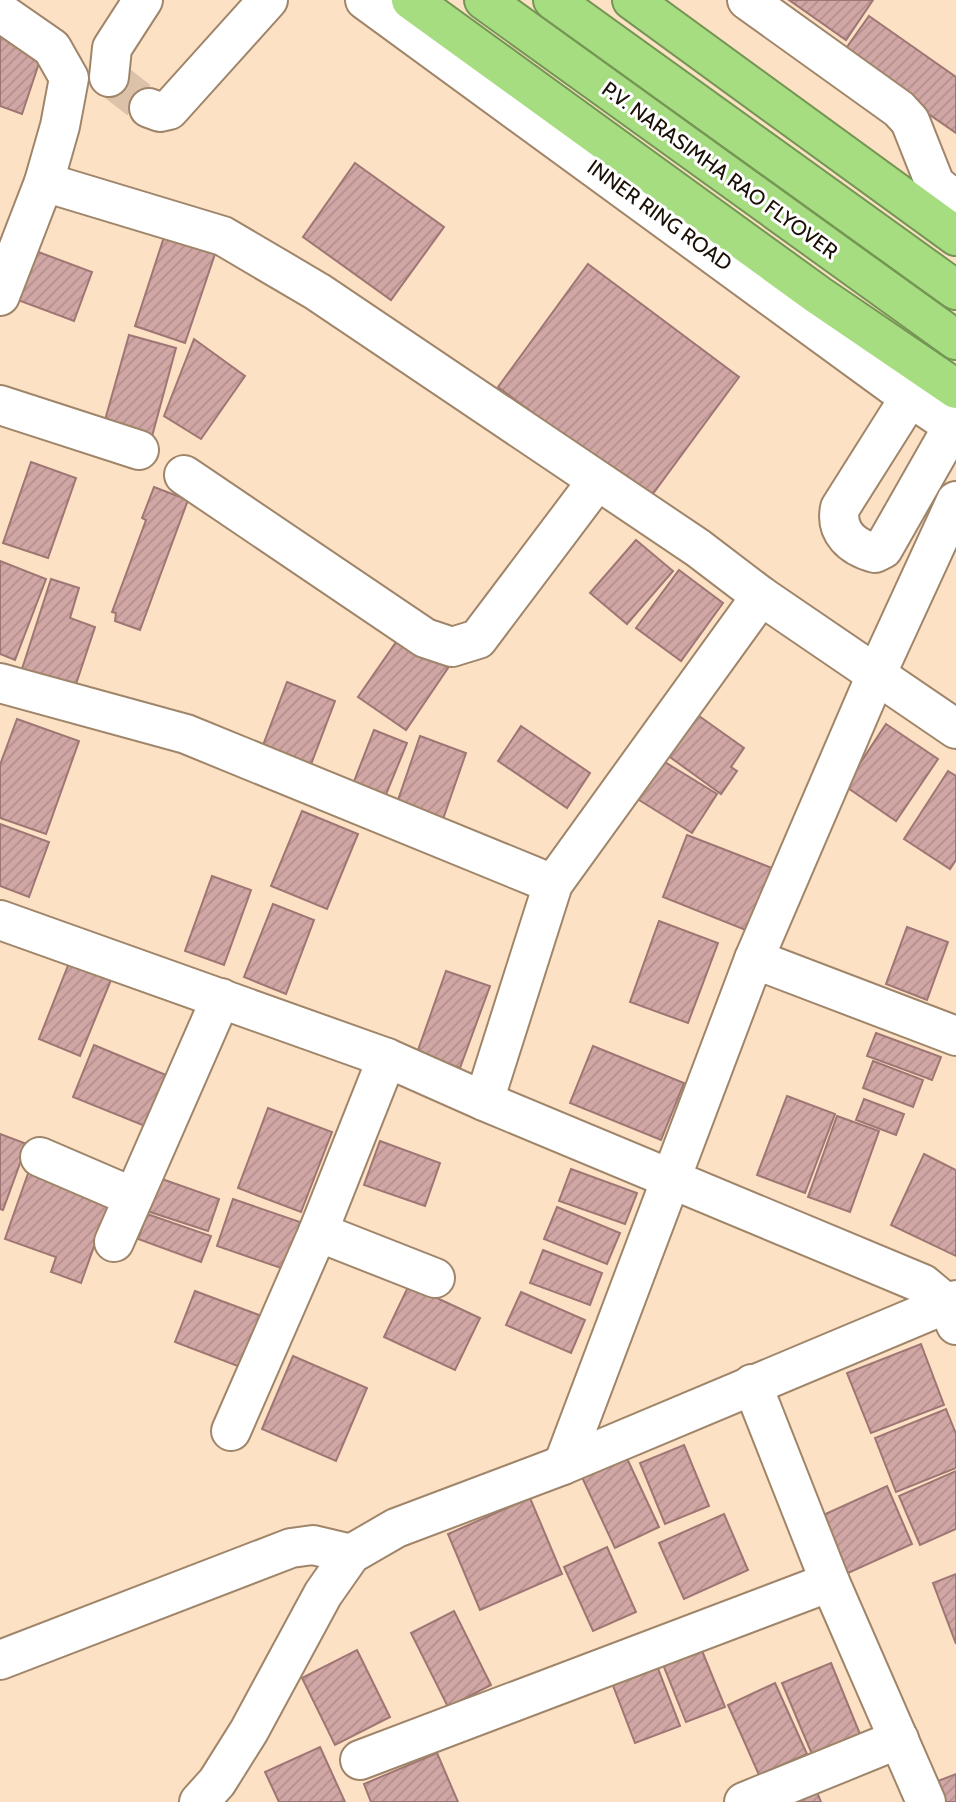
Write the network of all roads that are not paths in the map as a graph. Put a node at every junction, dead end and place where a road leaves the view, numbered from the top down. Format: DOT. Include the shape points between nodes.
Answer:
graph roads {
  1 [pos="144,0"];
  2 [pos="267,0"];
  3 [pos="365,0"];
  4 [pos="411,0"];
  5 [pos="484,0"];
  6 [pos="553,0"];
  7 [pos="632,0"];
  8 [pos="747,0"];
  9 [pos="0,12"];
  10 [pos="109,76"];
  11 [pos="149,108"];
  12 [pos="44,182"];
  13 [pos="954,194"];
  14 [pos="956,236"];
  15 [pos="956,290"];
  16 [pos="0,296"];
  17 [pos="956,340"];
  18 [pos="910,397"];
  19 [pos="0,405"];
  20 [pos="955,414"];
  21 [pos="139,450"];
  22 [pos="184,475"];
  23 [pos="597,481"];
  24 [pos="956,500"];
  25 [pos="761,596"];
  26 [pos="876,675"];
  27 [pos="0,683"];
  28 [pos="956,729"];
  29 [pos="553,884"];
  30 [pos="0,920"];
  31 [pos="754,959"];
  32 [pos="220,998"];
  33 [pos="956,1036"];
  34 [pos="387,1058"];
  35 [pos="484,1101"];
  36 [pos="40,1157"];
  37 [pos="671,1180"];
  38 [pos="133,1197"];
  39 [pos="318,1232"];
  40 [pos="114,1242"];
  41 [pos="435,1278"];
  42 [pos="953,1310"];
  43 [pos="752,1384"];
  44 [pos="231,1431"];
  45 [pos="563,1465"];
  46 [pos="351,1554"];
  47 [pos="830,1582"];
  48 [pos="0,1660"];
  49 [pos="899,1739"];
  50 [pos="360,1760"];
  51 [pos="199,1802"];
  52 [pos="744,1802"];
  53 [pos="926,1802"];
  1 -- 10 [label="street" via="112,48"];
  2 -- 11 [label="street" via="169,110"];
  3 -- 18 [label="street, INNER RING ROAD"];
  4 -- 20 [label="highway" via="818,295"];
  5 -- 17 [label="highway, P.V. NARASIMHA RAO FLYOVER"];
  6 -- 15 [label="highway, P.V. NARASIMHA RAO FLYOVER"];
  7 -- 14 [label="highway"];
  8 -- 13 [label="street" via="899,109 910,121 934,184"];
  9 -- 12 [label="street" via="52,48 68,78"];
  12 -- 16 [label="street"];
  12 -- 23 [label="street" via="223,236 318,292"];
  18 -- 20 [label="street, INNER RING ROAD"];
  18 -- 20 [label="street" via="840,508 836,523 840,531 868,551 883,549"];
  19 -- 21 [label="street"];
  22 -- 23 [label="street" via="425,638 452,647 478,639"];
  23 -- 25 [label="street"];
  24 -- 26 [label="street"];
  25 -- 26 [label="street"];
  25 -- 29 [label="street"];
  26 -- 28 [label="street"];
  26 -- 31 [label="street"];
  27 -- 29 [label="street" via="186,734"];
  29 -- 35 [label="street"];
  30 -- 32 [label="street"];
  31 -- 33 [label="street"];
  31 -- 37 [label="street"];
  32 -- 34 [label="street"];
  32 -- 38 [label="street"];
  34 -- 35 [label="street"];
  34 -- 39 [label="street"];
  35 -- 37 [label="street"];
  36 -- 38 [label="street"];
  37 -- 42 [label="street" via="923,1284"];
  37 -- 45 [label="street"];
  38 -- 40 [label="street"];
  39 -- 41 [label="street"];
  39 -- 44 [label="street"];
  42 -- 43 [label="street"];
  43 -- 45 [label="street"];
  43 -- 47 [label="street"];
  45 -- 46 [label="street" via="396,1528"];
  46 -- 48 [label="street" via="313,1545 291,1548"];
  46 -- 51 [label="street" via="323,1594 217,1782"];
  47 -- 49 [label="street"];
  47 -- 50 [label="street"];
  49 -- 52 [label="street"];
  49 -- 53 [label="street"];
}
